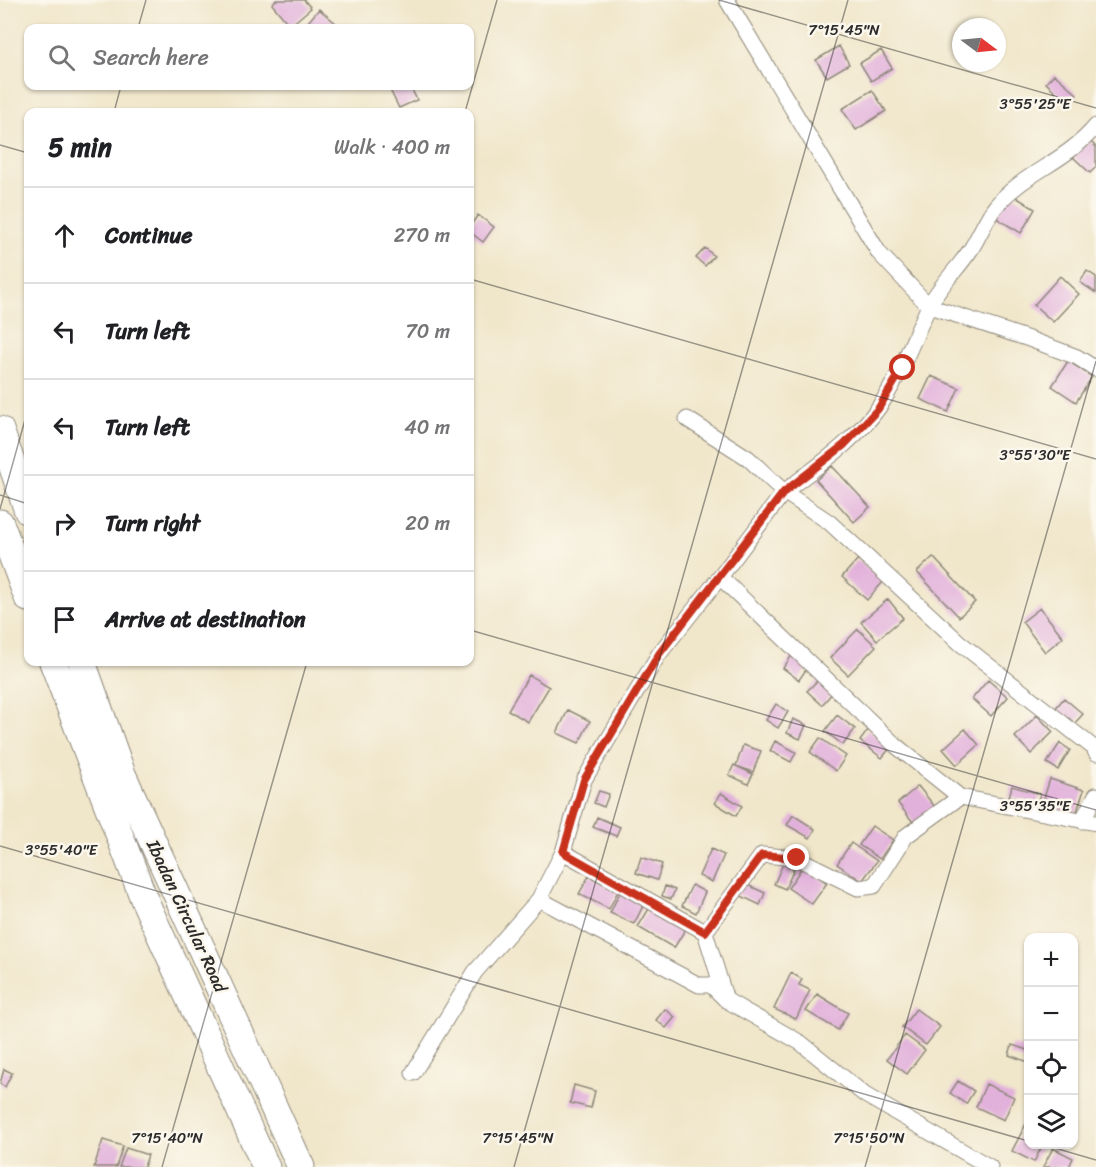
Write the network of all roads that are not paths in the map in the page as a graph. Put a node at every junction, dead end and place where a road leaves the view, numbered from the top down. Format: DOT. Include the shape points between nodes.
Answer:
graph roads {
  1 [pos="728,0"];
  2 [pos="1096,126"];
  3 [pos="929,306"];
  4 [pos="1096,369"];
  5 [pos="687,419"];
  6 [pos="0,430"];
  7 [pos="784,492"];
  8 [pos="24,499"];
  9 [pos="0,523"];
  10 [pos="720,577"];
  11 [pos="24,587"];
  12 [pos="55,666"];
  13 [pos="83,666"];
  14 [pos="1095,749"];
  15 [pos="1096,795"];
  16 [pos="960,797"];
  17 [pos="1089,822"];
  18 [pos="563,852"];
  19 [pos="539,899"];
  20 [pos="705,932"];
  21 [pos="726,1000"];
  22 [pos="413,1073"];
  23 [pos="266,1167"];
  24 [pos="301,1167"];
  25 [pos="990,1167"];
  1 -- 3 [label="street" via="879,253"];
  2 -- 3 [label="street" via="1059,161 1017,185 996,206"];
  3 -- 4 [label="street" via="1077,357"];
  3 -- 7 [label="street" via="903,368 878,409 844,445"];
  5 -- 7 [label="street" via="748,458"];
  6 -- 8 [label="highway"];
  7 -- 10 [label="street"];
  7 -- 14 [label="street" via="830,522 960,643"];
  9 -- 11 [label="highway"];
  10 -- 16 [label="street" via="895,745"];
  10 -- 18 [label="street" via="659,654 584,780"];
  12 -- 23 [label="highway, Ibadan Circular Road" via="144,899"];
  13 -- 24 [label="highway, Ibadan Circular Road" via="122,774"];
  15 -- 17 [label="street"];
  16 -- 17 [label="street"];
  16 -- 20 [label="street" via="906,836 874,886 858,888 797,858 762,855"];
  18 -- 19 [label="street"];
  18 -- 20 [label="street"];
  19 -- 21 [label="street" via="699,985 711,985"];
  19 -- 22 [label="street" via="475,972"];
  20 -- 21 [label="street"];
  21 -- 25 [label="street" via="801,1043 866,1095"];
}
